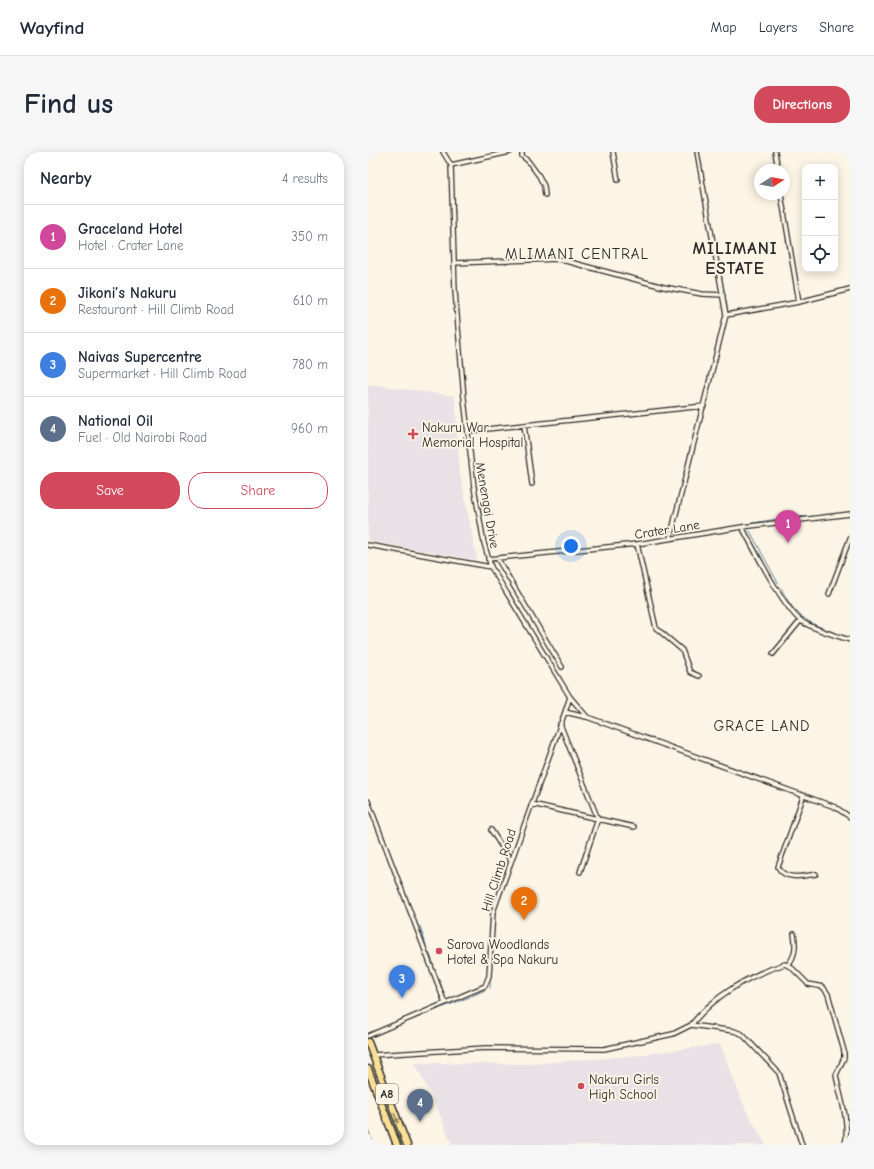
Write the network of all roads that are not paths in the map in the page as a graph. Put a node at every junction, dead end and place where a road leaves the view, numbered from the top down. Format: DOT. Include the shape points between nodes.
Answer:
graph roads {
  1 [pos="443,152"];
  2 [pos="510,152"];
  3 [pos="522,152"];
  4 [pos="613,152"];
  5 [pos="697,152"];
  6 [pos="775,152"];
  7 [pos="777,164"];
  8 [pos="451,165"];
  9 [pos="618,180"];
  10 [pos="546,195"];
  11 [pos="782,200"];
  12 [pos="454,263"];
  13 [pos="850,289"];
  14 [pos="723,294"];
  15 [pos="799,302"];
  16 [pos="726,315"];
  17 [pos="704,406"];
  18 [pos="524,425"];
  19 [pos="468,431"];
  20 [pos="532,484"];
  21 [pos="850,514"];
  22 [pos="742,527"];
  23 [pos="670,538"];
  24 [pos="850,538"];
  25 [pos="637,544"];
  26 [pos="368,545"];
  27 [pos="497,558"];
  28 [pos="488,559"];
  29 [pos="491,567"];
  30 [pos="829,594"];
  31 [pos="801,620"];
  32 [pos="850,640"];
  33 [pos="772,654"];
  34 [pos="562,668"];
  35 [pos="699,676"];
  36 [pos="570,697"];
  37 [pos="565,712"];
  38 [pos="587,717"];
  39 [pos="560,724"];
  40 [pos="804,797"];
  41 [pos="368,801"];
  42 [pos="532,804"];
  43 [pos="850,817"];
  44 [pos="598,819"];
  45 [pos="634,827"];
  46 [pos="491,830"];
  47 [pos="511,861"];
  48 [pos="580,872"];
  49 [pos="816,874"];
  50 [pos="794,934"];
  51 [pos="788,965"];
  52 [pos="446,1003"];
  53 [pos="691,1025"];
  54 [pos="368,1036"];
  55 [pos="368,1042"];
  56 [pos="372,1055"];
  57 [pos="368,1069"];
  58 [pos="396,1143"];
  59 [pos="847,1143"];
  60 [pos="408,1145"];
  61 [pos="802,1145"];
  1 -- 8 [label="street, Menengai Drive"];
  2 -- 8 [label="street"];
  3 -- 10 [label="street" via="522,156 542,180"];
  4 -- 9 [label="street"];
  5 -- 14 [label="street"];
  6 -- 7 [label="street"];
  8 -- 12 [label="street, Menengai Drive"];
  11 -- 15 [label="street"];
  12 -- 14 [label="street" via="558,259 664,287 702,294"];
  12 -- 19 [label="street, Menengai Drive"];
  13 -- 15 [label="street"];
  14 -- 16 [label="street"];
  15 -- 16 [label="street"];
  16 -- 17 [label="street"];
  17 -- 18 [label="street"];
  17 -- 23 [label="street"];
  18 -- 19 [label="street"];
  18 -- 20 [label="street"];
  19 -- 28 [label="street, Menengai Drive" via="474,487"];
  21 -- 22 [label="street, Crater Lane"];
  22 -- 23 [label="street, Crater Lane"];
  22 -- 31 [label="street" via="774,583 794,614"];
  23 -- 25 [label="street, Crater Lane"];
  24 -- 30 [label="street"];
  25 -- 27 [label="street, Crater Lane"];
  25 -- 35 [label="street" via="656,628 682,650 690,672"];
  26 -- 29 [label="street"];
  27 -- 28 [label="street, Crater Lane"];
  27 -- 34 [label="street"];
  28 -- 29 [label="street, Menengai Drive"];
  29 -- 36 [label="street, Menengai Drive"];
  31 -- 32 [label="street"];
  31 -- 33 [label="street"];
  36 -- 37 [label="street, Hill Climb Road"];
  36 -- 38 [label="street, Menengai Drive"];
  37 -- 38 [label="street"];
  37 -- 39 [label="street, Hill Climb Road"];
  38 -- 40 [label="street"];
  39 -- 42 [label="street, Hill Climb Road"];
  39 -- 44 [label="street"];
  40 -- 43 [label="street" via="835,807"];
  40 -- 49 [label="street" via="778,866 782,872 790,876"];
  41 -- 52 [label="street"];
  42 -- 44 [label="street"];
  42 -- 47 [label="street, Hill Climb Road"];
  44 -- 45 [label="street"];
  44 -- 48 [label="street"];
  46 -- 47 [label="street"];
  47 -- 52 [label="street, Hill Climb Road" via="492,916 488,982 483,988"];
  50 -- 51 [label="street" via="796,947"];
  51 -- 53 [label="street" via="785,964 738,984 701,1012"];
  51 -- 59 [label="street" via="808,984 823,987 828,994 844,1051 844,1058 836,1075 846,1107"];
  52 -- 54 [label="street, Hill Climb Road"];
  53 -- 56 [label="street" via="673,1034 604,1049 480,1048"];
  53 -- 61 [label="street" via="738,1032 777,1070"];
  55 -- 56 [label="highway, A8"];
  56 -- 60 [label="highway, A8, one-way"];
  57 -- 58 [label="highway, A8"];
}
